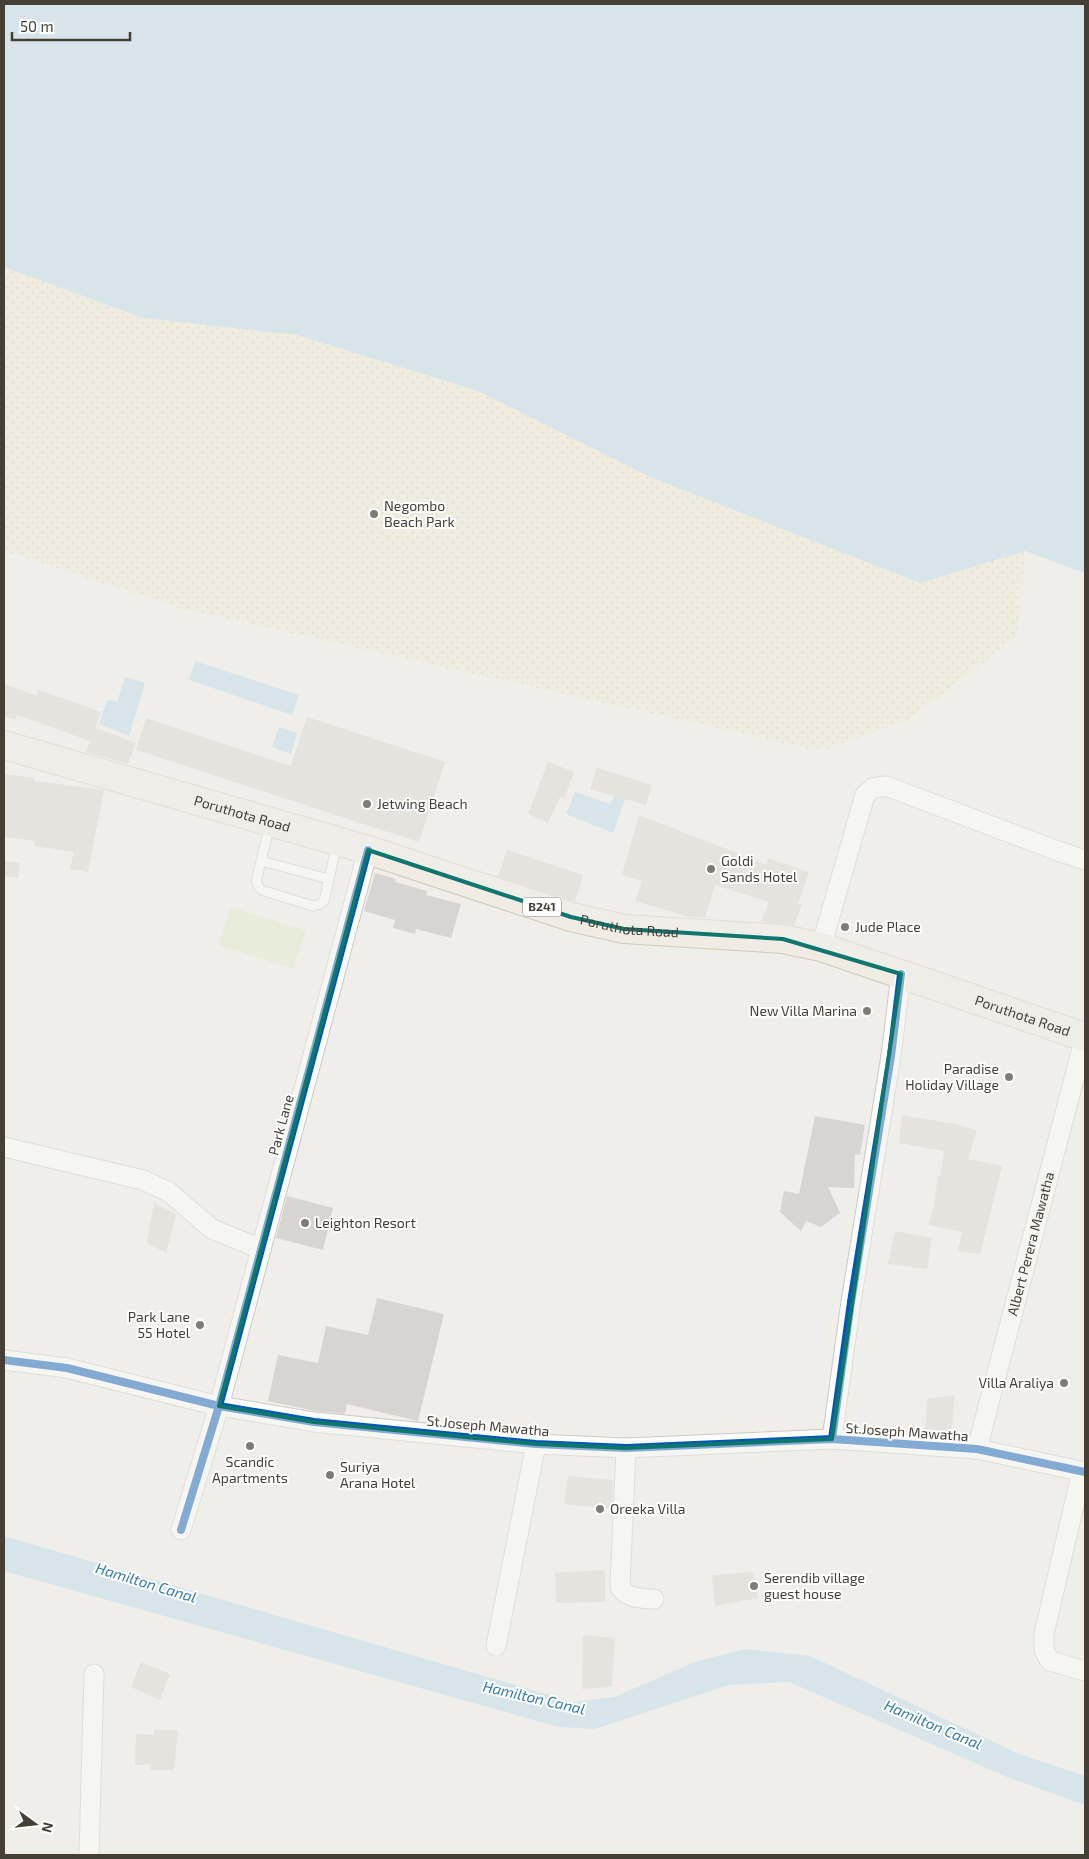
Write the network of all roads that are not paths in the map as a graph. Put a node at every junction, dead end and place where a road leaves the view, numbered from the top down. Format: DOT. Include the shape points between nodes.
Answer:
graph roads {
  1 [pos="4,745"];
  2 [pos="271,822"];
  3 [pos="338,841"];
  4 [pos="368,850"];
  5 [pos="1085,860"];
  6 [pos="261,861"];
  7 [pos="329,879"];
  8 [pos="821,947"];
  9 [pos="901,974"];
  10 [pos="1085,1037"];
  11 [pos="4,1147"];
  12 [pos="261,1249"];
  13 [pos="4,1360"];
  14 [pos="218,1406"];
  15 [pos="832,1439"];
  16 [pos="536,1444"];
  17 [pos="626,1448"];
  18 [pos="977,1450"];
  19 [pos="1083,1471"];
  20 [pos="182,1530"];
  21 [pos="654,1599"];
  22 [pos="496,1646"];
  23 [pos="1085,1671"];
  24 [pos="94,1674"];
  25 [pos="89,1855"];
  1 -- 2 [label="main road, Poruthota Road / B241"];
  2 -- 3 [label="main road, Poruthota Road / B241"];
  2 -- 6 [label="lane"];
  3 -- 4 [label="main road, Poruthota Road / B241"];
  3 -- 7 [label="lane"];
  4 -- 8 [label="main road, Poruthota Road / B241" via="570,917 624,929 783,939"];
  4 -- 12 [label="street, Park Lane"];
  5 -- 8 [label="street" via="886,786 873,788 865,796"];
  6 -- 7 [label="lane"];
  6 -- 7 [label="lane" via="257,878 261,890 313,906 324,900"];
  8 -- 9 [label="main road, Poruthota Road / B241"];
  9 -- 10 [label="main road, Poruthota Road / B241"];
  9 -- 15 [label="street"];
  10 -- 18 [label="street, Albert Perera Mawatha"];
  11 -- 12 [label="street" via="143,1180 169,1192 212,1229"];
  12 -- 14 [label="street, Park Lane"];
  13 -- 14 [label="street, St.Joseph Mawatha" via="67,1368"];
  14 -- 16 [label="street, St.Joseph Mawatha" via="314,1422"];
  14 -- 20 [label="street, Park Lane"];
  15 -- 17 [label="street, St.Joseph Mawatha"];
  15 -- 18 [label="street, St.Joseph Mawatha"];
  16 -- 17 [label="street, St.Joseph Mawatha"];
  16 -- 22 [label="street"];
  17 -- 21 [label="street" via="620,1588 630,1597"];
  18 -- 19 [label="street, St.Joseph Mawatha"];
  19 -- 23 [label="street" via="1044,1634 1044,1650 1050,1661"];
  24 -- 25 [label="street"];
}
